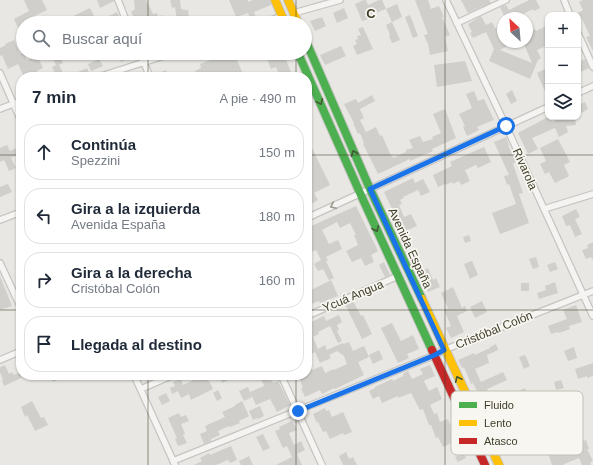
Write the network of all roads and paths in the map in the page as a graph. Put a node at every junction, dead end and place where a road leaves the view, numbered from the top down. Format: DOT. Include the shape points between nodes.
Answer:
graph roads {
  1 [pos="118,0"];
  2 [pos="276,0"];
  3 [pos="288,0"];
  4 [pos="340,0"];
  5 [pos="446,0"];
  6 [pos="506,0"];
  7 [pos="564,0"];
  8 [pos="569,12"];
  9 [pos="294,13"];
  10 [pos="124,16"];
  11 [pos="282,16"];
  12 [pos="295,16"];
  13 [pos="457,23"];
  14 [pos="581,41"];
  15 [pos="312,55"];
  16 [pos="143,60"];
  17 [pos="153,60"];
  18 [pos="300,60"];
  19 [pos="144,63"];
  20 [pos="593,67"];
  21 [pos="114,72"];
  22 [pos="148,72"];
  23 [pos="305,72"];
  24 [pos="0,73"];
  25 [pos="593,86"];
  26 [pos="312,92"];
  27 [pos="581,92"];
  28 [pos="14,104"];
  29 [pos="545,108"];
  30 [pos="0,109"];
  31 [pos="16,109"];
  32 [pos="506,126"];
  33 [pos="370,189"];
  34 [pos="360,194"];
  35 [pos="593,194"];
  36 [pos="544,209"];
  37 [pos="16,214"];
  38 [pos="312,216"];
  39 [pos="0,220"];
  40 [pos="0,263"];
  41 [pos="398,276"];
  42 [pos="593,291"];
  43 [pos="583,294"];
  44 [pos="16,297"];
  45 [pos="312,314"];
  46 [pos="593,316"];
  47 [pos="444,350"];
  48 [pos="16,352"];
  49 [pos="435,355"];
  50 [pos="0,360"];
  51 [pos="136,380"];
  52 [pos="162,380"];
  53 [pos="283,380"];
  54 [pos="141,390"];
  55 [pos="451,391"];
  56 [pos="464,391"];
  57 [pos="298,411"];
  58 [pos="480,455"];
  59 [pos="494,455"];
  60 [pos="174,463"];
  61 [pos="322,465"];
  62 [pos="485,465"];
  63 [pos="499,465"];
  1 -- 10 [label="street"];
  2 -- 11 [label="street"];
  3 -- 9 [label="street"];
  4 -- 9 [label="street"];
  5 -- 13 [label="street, Rivarola"];
  6 -- 13 [label="street"];
  7 -- 8 [label="street"];
  9 -- 12 [label="street"];
  13 -- 32 [label="street, Rivarola"];
  14 -- 20 [label="street"];
  33 -- 15 [label="street, Avenida España, one-way"];
  16 -- 19 [label="street"];
  17 -- 19 [label="street"];
  18 -- 23 [label="street, Avenida España"];
  19 -- 21 [label="street"];
  19 -- 22 [label="street"];
  24 -- 28 [label="street"];
  25 -- 27 [label="street"];
  26 -- 34 [label="street, Avenida España, one-way"];
  28 -- 30 [label="street"];
  28 -- 31 [label="street"];
  29 -- 32 [label="street"];
  32 -- 33 [label="street"];
  32 -- 36 [label="street, Rivarola"];
  33 -- 34 [label="street"];
  33 -- 47 [label="street, Avenida España"];
  34 -- 38 [label="street, one-way"];
  34 -- 41 [label="street, Avenida España, one-way"];
  35 -- 36 [label="street"];
  36 -- 43 [label="street, Rivarola"];
  37 -- 39 [label="street"];
  40 -- 44 [label="street"];
  41 -- 45 [label="street, Ycuá Angua"];
  41 -- 49 [label="street, Avenida España"];
  42 -- 43 [label="street, Cristóbal Colón"];
  43 -- 46 [label="street, Rivarola"];
  43 -- 47 [label="street, Cristóbal Colón"];
  47 -- 49 [label="street, Cristóbal Colón"];
  56 -- 47 [label="street, Avenida España, one-way"];
  48 -- 50 [label="street"];
  49 -- 55 [label="street, Avenida España"];
  49 -- 57 [label="street, Cristóbal Colón"];
  51 -- 54 [label="street"];
  52 -- 54 [label="street"];
  53 -- 57 [label="street"];
  54 -- 60 [label="street"];
  57 -- 60 [label="street, Cristóbal Colón"];
  57 -- 61 [label="street"];
  58 -- 62 [label="street, Avenida España"];
  63 -- 59 [label="street, Avenida España, one-way"];
}
